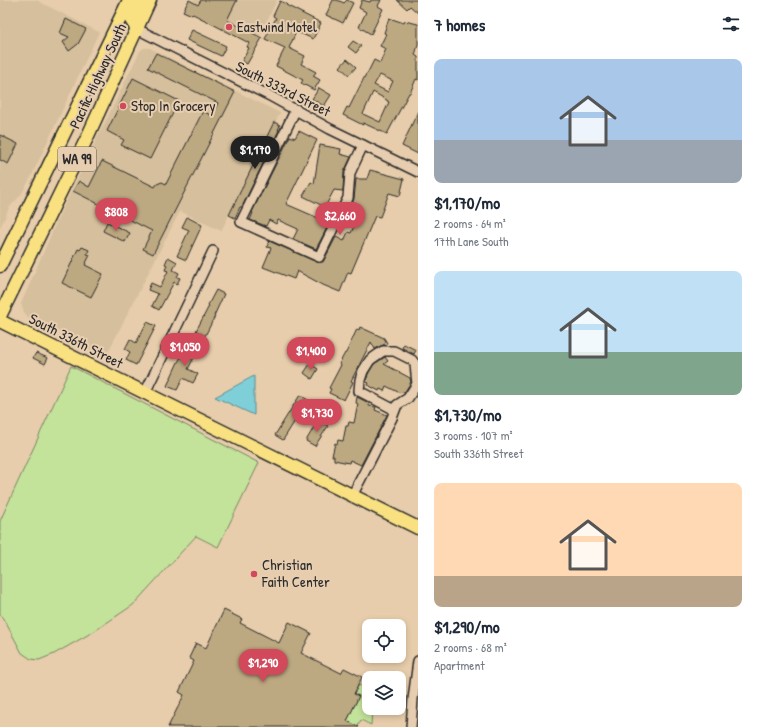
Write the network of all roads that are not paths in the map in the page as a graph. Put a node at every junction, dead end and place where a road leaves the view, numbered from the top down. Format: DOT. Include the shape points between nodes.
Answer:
graph roads {
  1 [pos="129,0"];
  2 [pos="139,0"];
  3 [pos="150,0"];
  4 [pos="137,29"];
  5 [pos="296,109"];
  6 [pos="363,145"];
  7 [pos="418,172"];
  8 [pos="214,251"];
  9 [pos="0,266"];
  10 [pos="0,316"];
  11 [pos="0,321"];
  12 [pos="145,393"];
  13 [pos="395,410"];
  14 [pos="352,496"];
  15 [pos="418,528"];
  16 [pos="418,661"];
  17 [pos="411,727"];
  1 -- 9 [label="main road, Pacific Highway South / WA 99"];
  2 -- 4 [label="main road" via="131,20"];
  3 -- 4 [label="main road, Pacific Highway South / WA 99"];
  4 -- 5 [label="street, South 333rd Street"];
  4 -- 10 [label="main road, Pacific Highway South / WA 99"];
  5 -- 6 [label="street, South 333rd Street"];
  5 -- 6 [label="street" via="241,222 319,257 348,198 350,173"];
  6 -- 7 [label="street, South 333rd Street"];
  8 -- 12 [label="street"];
  11 -- 12 [label="main road, South 336th Street"];
  12 -- 14 [label="main road, South 336th Street"];
  13 -- 13 [label="street" via="397,405 408,398 417,384 415,364 394,351 383,351 370,360 363,371 359,391"];
  13 -- 14 [label="street"];
  14 -- 15 [label="main road, South 336th Street"];
  16 -- 17 [label="street"];
}
